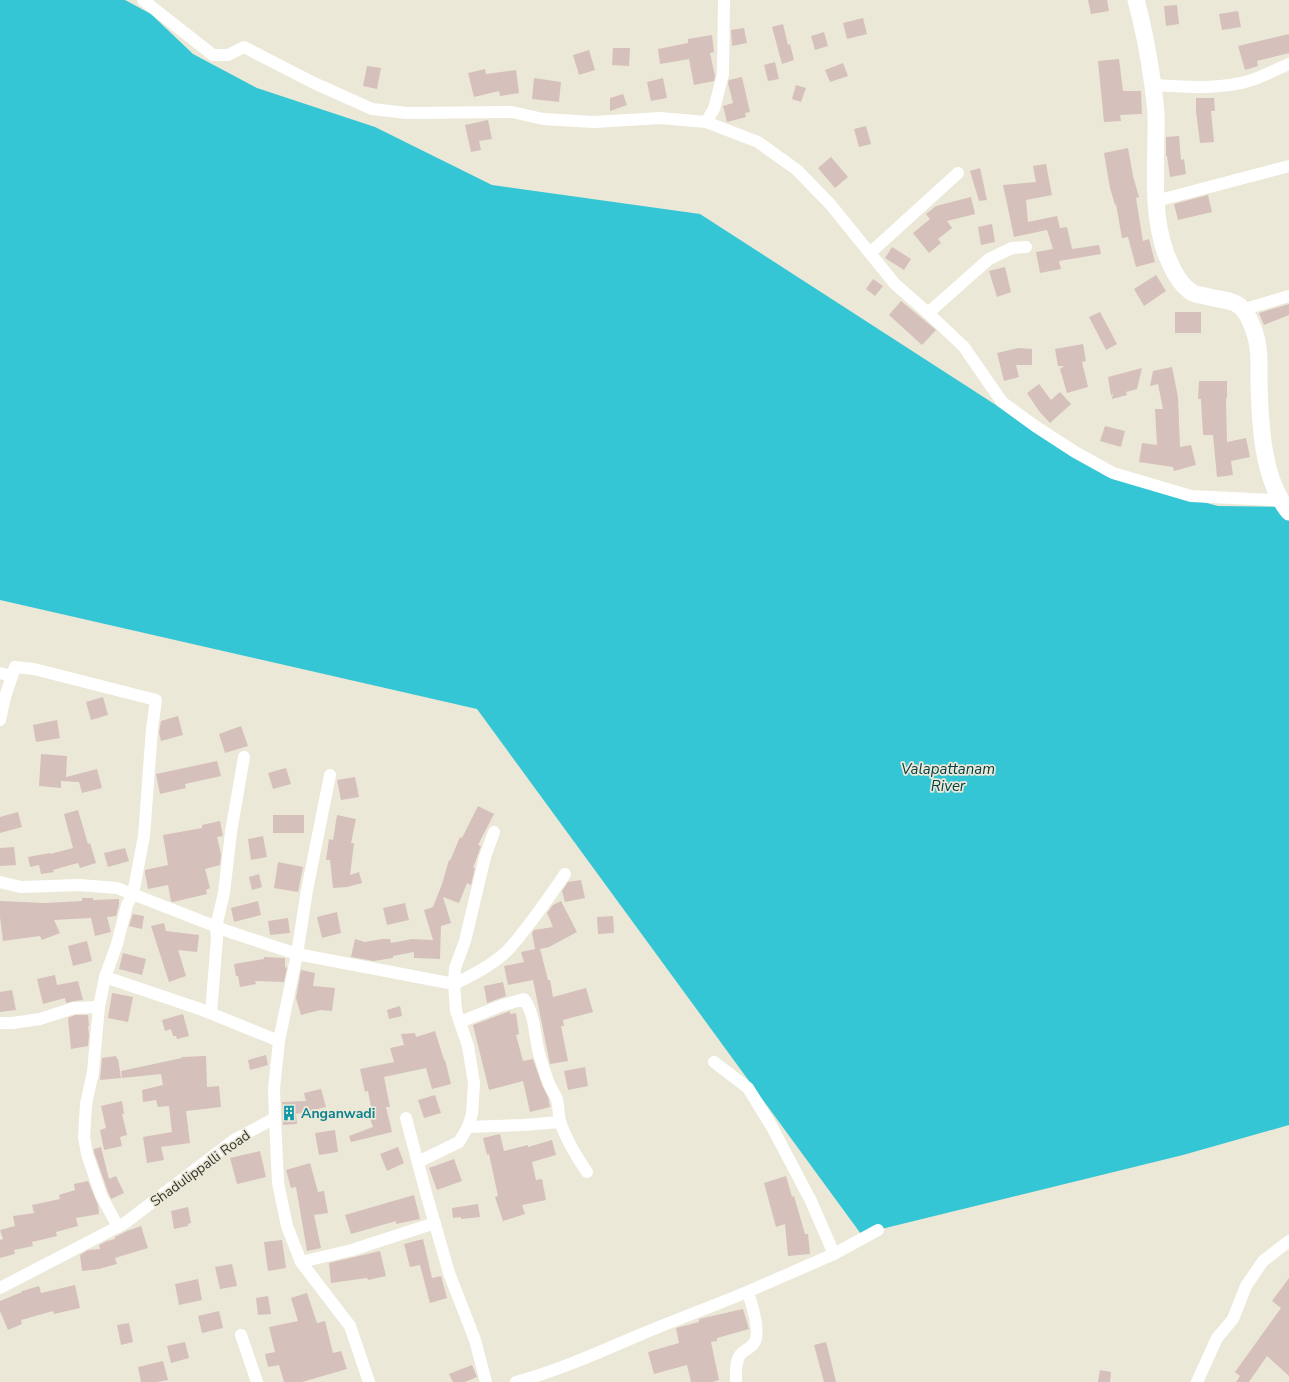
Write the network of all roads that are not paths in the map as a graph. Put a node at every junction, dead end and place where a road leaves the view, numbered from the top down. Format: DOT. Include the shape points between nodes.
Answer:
graph roads {
  1 [pos="142,0"];
  2 [pos="724,0"];
  3 [pos="1136,0"];
  4 [pos="1289,64"];
  5 [pos="1152,85"];
  6 [pos="706,122"];
  7 [pos="1289,166"];
  8 [pos="958,174"];
  9 [pos="1156,201"];
  10 [pos="1026,247"];
  11 [pos="870,254"];
  12 [pos="1289,296"];
  13 [pos="1244,309"];
  14 [pos="928,313"];
  15 [pos="1285,507"];
  16 [pos="6,675"];
  17 [pos="0,720"];
  18 [pos="244,757"];
  19 [pos="330,775"];
  20 [pos="494,832"];
  21 [pos="565,874"];
  22 [pos="0,882"];
  23 [pos="133,894"];
  24 [pos="216,927"];
  25 [pos="297,954"];
  26 [pos="105,977"];
  27 [pos="454,984"];
  28 [pos="99,1007"];
  29 [pos="211,1014"];
  30 [pos="460,1022"];
  31 [pos="0,1023"];
  32 [pos="279,1041"];
  33 [pos="714,1062"];
  34 [pos="275,1118"];
  35 [pos="406,1118"];
  36 [pos="560,1122"];
  37 [pos="468,1127"];
  38 [pos="418,1162"];
  39 [pos="587,1172"];
  40 [pos="434,1223"];
  41 [pos="118,1227"];
  42 [pos="878,1230"];
  43 [pos="1289,1241"];
  44 [pos="834,1254"];
  45 [pos="301,1262"];
  46 [pos="0,1288"];
  47 [pos="747,1292"];
  48 [pos="241,1336"];
  49 [pos="257,1382"];
  50 [pos="368,1382"];
  51 [pos="486,1382"];
  52 [pos="516,1382"];
  53 [pos="736,1382"];
  54 [pos="1197,1382"];
  1 -- 6 [label="street" via="213,55 228,55 244,47 314,83 372,108 407,113 512,112 543,119 594,122 660,118"];
  2 -- 6 [label="street" via="723,74 714,109"];
  3 -- 5 [label="main road" via="1149,54"];
  4 -- 5 [label="street" via="1252,80 1223,85"];
  5 -- 9 [label="main road" via="1156,114"];
  6 -- 11 [label="street" via="758,142 797,170 830,204"];
  7 -- 9 [label="street"];
  8 -- 11 [label="street"];
  9 -- 13 [label="main road" via="1158,224 1166,254 1182,284 1194,294 1229,300"];
  10 -- 14 [label="street" via="1012,248 989,259"];
  11 -- 14 [label="street" via="895,284"];
  12 -- 13 [label="street"];
  13 -- 15 [label="main road" via="1254,329 1258,352 1260,421 1269,474"];
  14 -- 15 [label="street" via="964,347 1002,402 1075,452 1113,473 1191,496 1273,500"];
  16 -- 17 [label="street"];
  16 -- 23 [label="street" via="15,667 34,669 156,700 144,836"];
  18 -- 24 [label="street" via="224,893"];
  19 -- 25 [label="street" via="306,890"];
  20 -- 27 [label="street" via="482,868 465,941 454,968"];
  21 -- 27 [label="street" via="507,950 474,974"];
  22 -- 23 [label="street" via="21,887 117,888"];
  23 -- 24 [label="street"];
  23 -- 26 [label="street" via="127,905"];
  24 -- 25 [label="street"];
  24 -- 29 [label="street"];
  25 -- 27 [label="street"];
  25 -- 32 [label="street"];
  26 -- 28 [label="street"];
  26 -- 29 [label="street"];
  27 -- 30 [label="street" via="456,1011"];
  28 -- 31 [label="street" via="74,1008 40,1019"];
  28 -- 41 [label="street" via="84,1137 101,1195"];
  29 -- 32 [label="street"];
  30 -- 36 [label="street" via="524,999 530,1006 540,1057 556,1096"];
  30 -- 37 [label="street" via="468,1046 474,1083 472,1114"];
  32 -- 34 [label="street" via="274,1089"];
  33 -- 44 [label="street" via="748,1088 811,1201"];
  34 -- 41 [label="street, Shadulippalli Road" via="234,1140"];
  34 -- 45 [label="street" via="278,1183 287,1226"];
  35 -- 38 [label="street"];
  36 -- 37 [label="street"];
  36 -- 39 [label="street" via="576,1157"];
  37 -- 38 [label="street" via="459,1142"];
  38 -- 40 [label="street"];
  40 -- 45 [label="street" via="352,1250"];
  40 -- 51 [label="street" via="449,1273 475,1340"];
  41 -- 46 [label="street, Shadulippalli Road"];
  42 -- 44 [label="street"];
  43 -- 54 [label="street" via="1263,1261 1246,1286 1233,1319 1218,1338"];
  44 -- 47 [label="street"];
  45 -- 50 [label="street" via="350,1326"];
  47 -- 52 [label="street" via="585,1358"];
  47 -- 53 [label="street" via="758,1332 755,1342 739,1355"];
  48 -- 49 [label="street"];
}
